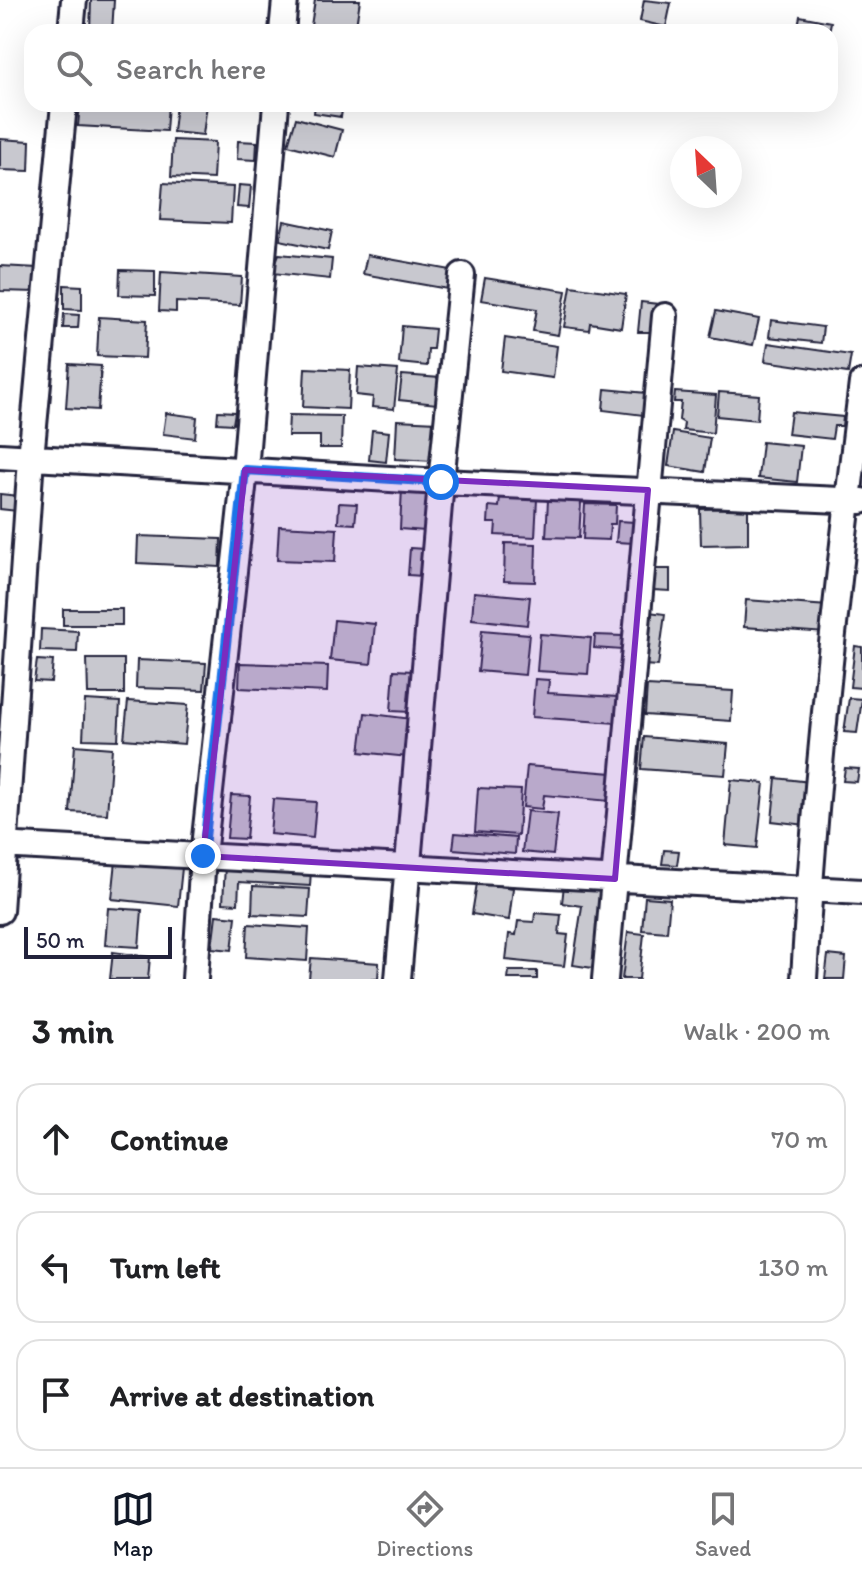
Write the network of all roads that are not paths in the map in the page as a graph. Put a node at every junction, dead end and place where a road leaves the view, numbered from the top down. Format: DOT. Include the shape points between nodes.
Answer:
graph roads {
  1 [pos="74,0"];
  2 [pos="285,0"];
  3 [pos="72,24"];
  4 [pos="283,24"];
  5 [pos="63,112"];
  6 [pos="275,112"];
  7 [pos="462,275"];
  8 [pos="665,316"];
  9 [pos="862,383"];
  10 [pos="0,456"];
  11 [pos="31,458"];
  12 [pos="245,470"];
  13 [pos="441,482"];
  14 [pos="648,490"];
  15 [pos="855,500"];
  16 [pos="3,845"];
  17 [pos="203,856"];
  18 [pos="406,867"];
  19 [pos="615,879"];
  20 [pos="809,890"];
  21 [pos="862,892"];
  22 [pos="0,911"];
  23 [pos="195,979"];
  24 [pos="398,979"];
  25 [pos="605,979"];
  26 [pos="804,979"];
  1 -- 3 [label="street"];
  2 -- 4 [label="street"];
  5 -- 11 [label="street"];
  6 -- 12 [label="street"];
  7 -- 13 [label="street"];
  8 -- 14 [label="street"];
  9 -- 15 [label="street"];
  10 -- 11 [label="street"];
  11 -- 12 [label="street"];
  11 -- 16 [label="street"];
  12 -- 13 [label="street"];
  12 -- 17 [label="street"];
  13 -- 14 [label="street"];
  13 -- 18 [label="street"];
  14 -- 15 [label="street"];
  14 -- 19 [label="street"];
  15 -- 20 [label="street"];
  16 -- 17 [label="street"];
  16 -- 22 [label="street"];
  17 -- 18 [label="street"];
  17 -- 23 [label="street"];
  18 -- 19 [label="street"];
  18 -- 24 [label="street"];
  19 -- 20 [label="street"];
  19 -- 25 [label="street"];
  20 -- 21 [label="street"];
  20 -- 26 [label="street"];
}
